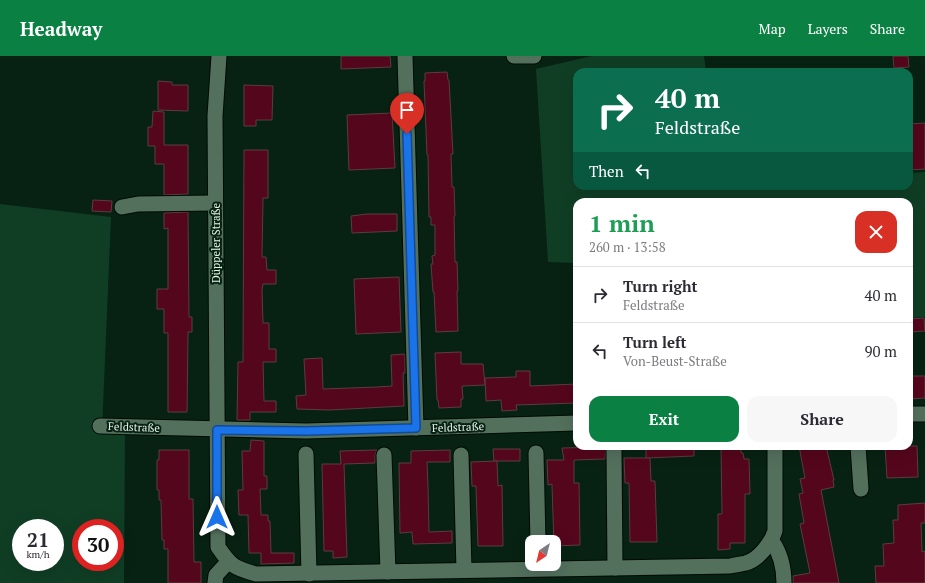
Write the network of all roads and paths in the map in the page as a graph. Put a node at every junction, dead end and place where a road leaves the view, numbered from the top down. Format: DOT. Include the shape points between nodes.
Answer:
graph roads {
  1 [pos="219,56"];
  2 [pos="405,56"];
  3 [pos="514,56"];
  4 [pos="534,56"];
  5 [pos="216,203"];
  6 [pos="122,207"];
  7 [pos="913,414"];
  8 [pos="925,414"];
  9 [pos="573,423"];
  10 [pos="100,426"];
  11 [pos="416,428"];
  12 [pos="217,430"];
  13 [pos="614,450"];
  14 [pos="775,450"];
  15 [pos="858,450"];
  16 [pos="536,453"];
  17 [pos="306,454"];
  18 [pos="384,455"];
  19 [pos="461,455"];
  20 [pos="861,490"];
  21 [pos="538,535"];
  22 [pos="772,541"];
  23 [pos="228,562"];
  24 [pos="561,567"];
  25 [pos="525,568"];
  26 [pos="615,568"];
  27 [pos="464,570"];
  28 [pos="388,572"];
  29 [pos="309,574"];
  30 [pos="215,583"];
  31 [pos="784,583"];
  1 -- 5 [label="street, Düppeler Straße" via="215,116"];
  2 -- 11 [label="street"];
  3 -- 4 [label="street"];
  5 -- 6 [label="street" via="138,204"];
  5 -- 12 [label="street, Düppeler Straße"];
  7 -- 8 [label="street"];
  9 -- 11 [label="street, Feldstraße"];
  10 -- 12 [label="street, Feldstraße"];
  11 -- 12 [label="street, Feldstraße"];
  12 -- 23 [label="street, Düppeler Straße" via="218,547"];
  13 -- 26 [label="street"];
  14 -- 22 [label="street" via="775,531"];
  15 -- 20 [label="street"];
  16 -- 21 [label="street"];
  17 -- 29 [label="street"];
  18 -- 28 [label="street"];
  19 -- 27 [label="street"];
  22 -- 26 [label="street" via="747,562 730,566"];
  22 -- 31 [label="street" via="782,561"];
  23 -- 29 [label="street" via="238,569 256,574"];
  23 -- 30 [label="street" via="216,575"];
  24 -- 26 [label="street"];
  25 -- 27 [label="street"];
  27 -- 28 [label="street"];
  28 -- 29 [label="street"];
}
